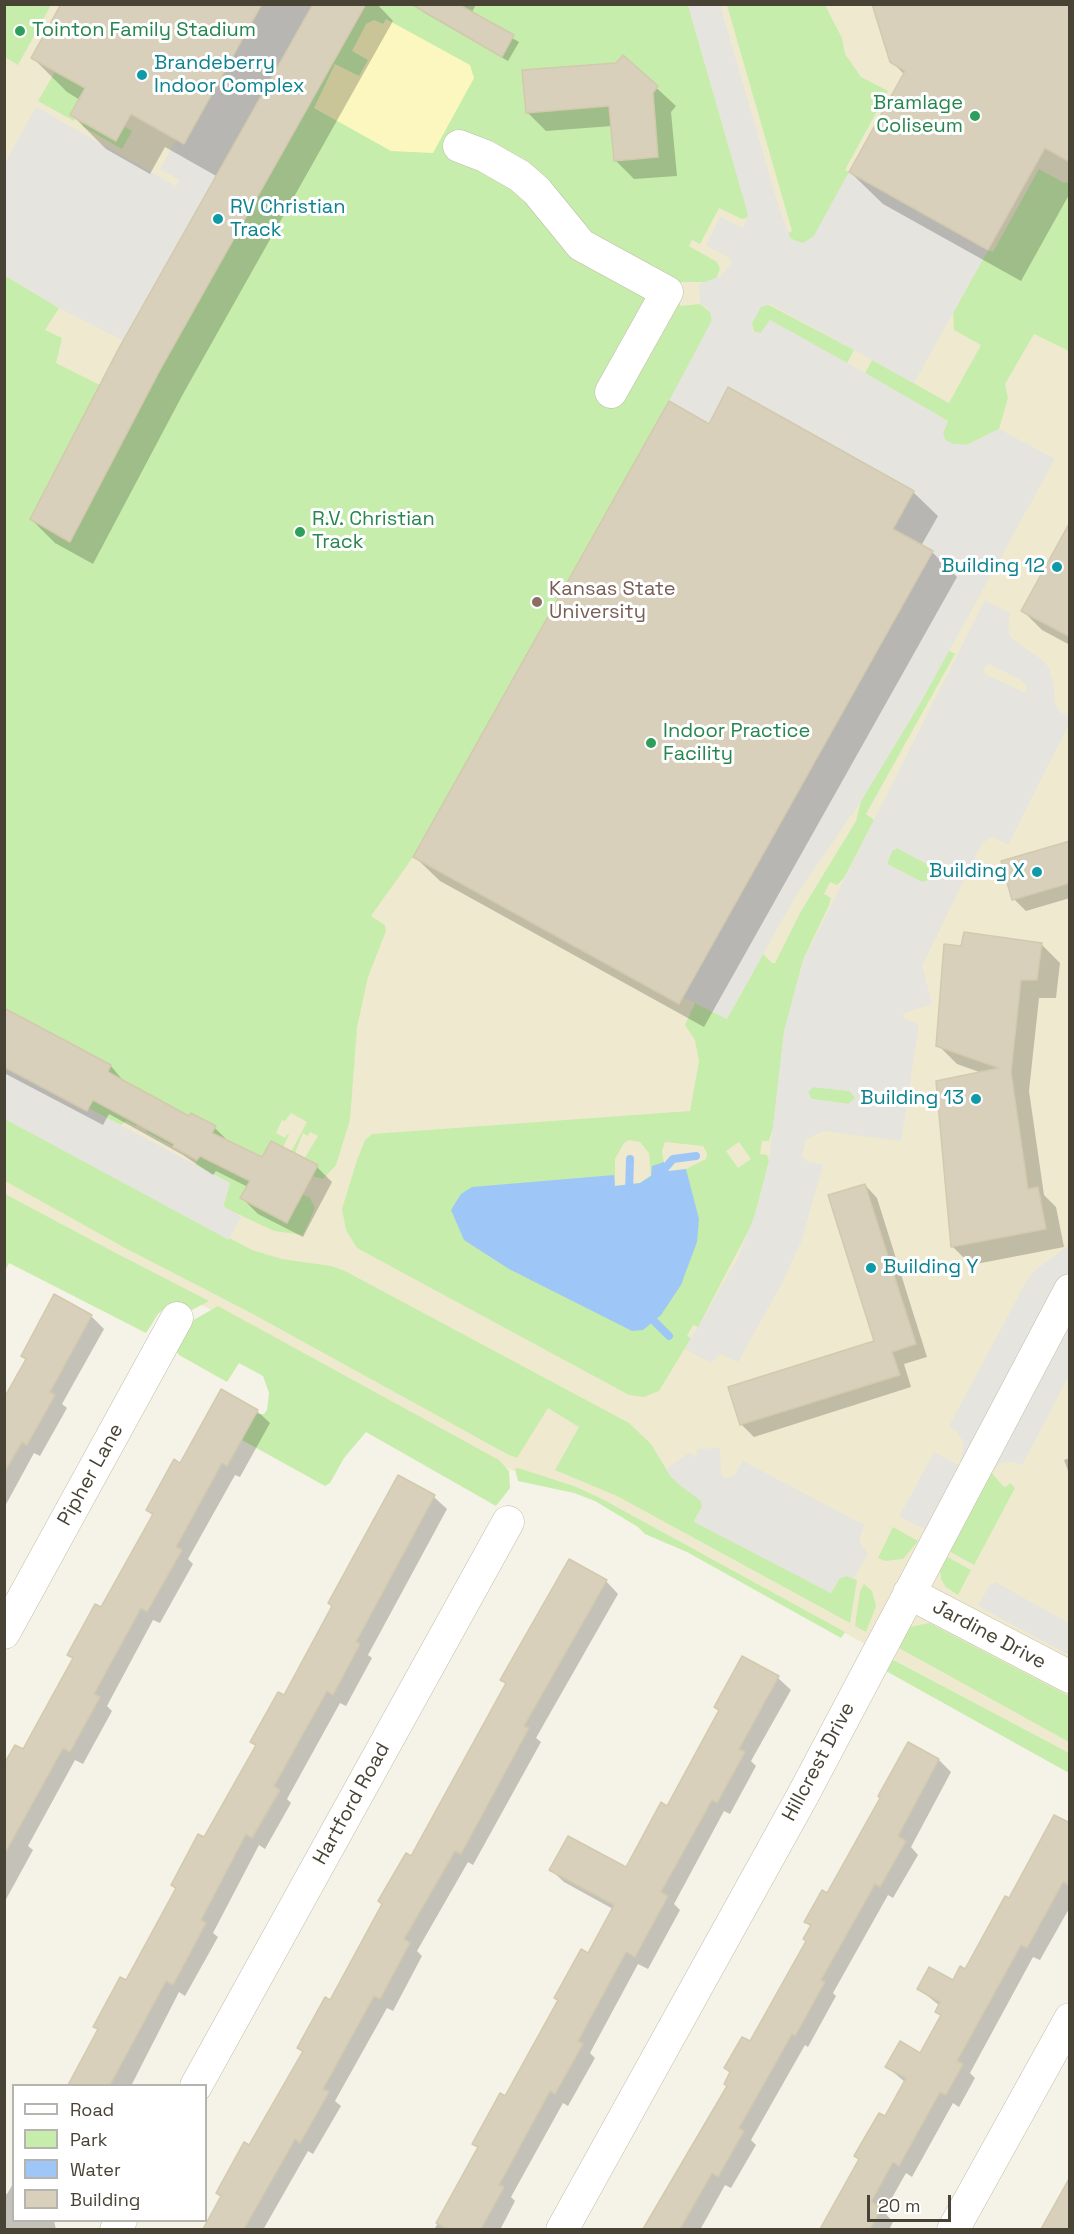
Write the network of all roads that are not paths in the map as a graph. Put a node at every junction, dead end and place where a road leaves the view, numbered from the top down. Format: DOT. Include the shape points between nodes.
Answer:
graph roads {
  1 [pos="459,146"];
  2 [pos="611,392"];
  3 [pos="1070,1290"];
  4 [pos="177,1318"];
  5 [pos="508,1522"];
  6 [pos="909,1593"];
  7 [pos="4,1633"];
  8 [pos="1070,1677"];
  9 [pos="1070,2019"];
  10 [pos="197,2084"];
  11 [pos="562,2229"];
  12 [pos="953,2229"];
  1 -- 2 [label="street" via="520,176 581,245 667,292"];
  3 -- 6 [label="street, Hillcrest Drive"];
  4 -- 7 [label="street, Pipher Lane"];
  5 -- 10 [label="street, Hartford Road"];
  6 -- 8 [label="street, Jardine Drive"];
  6 -- 11 [label="street, Hillcrest Drive" via="803,1795"];
  9 -- 12 [label="street"];
}
